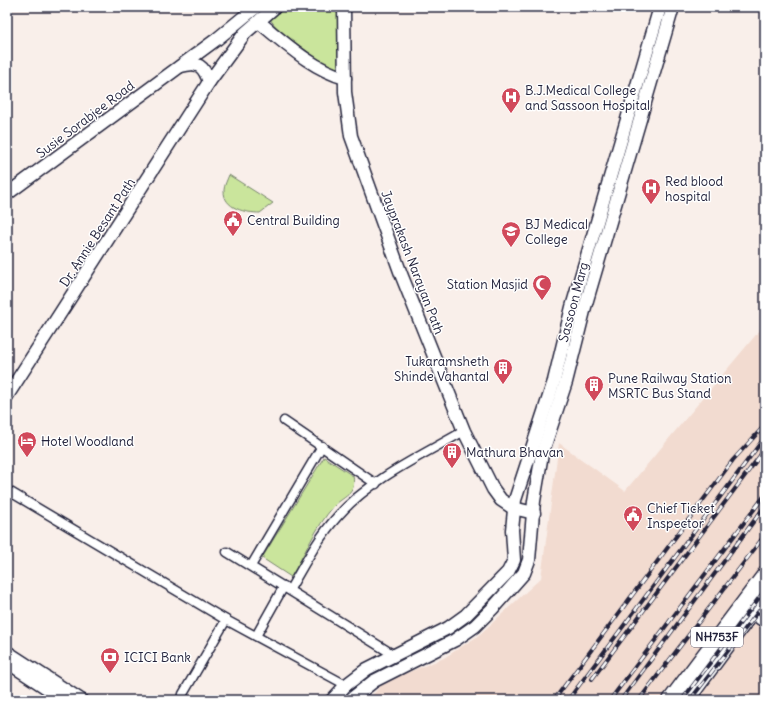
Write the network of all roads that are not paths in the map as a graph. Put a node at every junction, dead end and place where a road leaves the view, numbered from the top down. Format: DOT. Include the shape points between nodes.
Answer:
graph roads {
  1 [pos="256,7"];
  2 [pos="274,7"];
  3 [pos="344,7"];
  4 [pos="660,7"];
  5 [pos="672,7"];
  6 [pos="259,22"];
  7 [pos="180,66"];
  8 [pos="345,78"];
  9 [pos="209,82"];
  10 [pos="7,194"];
  11 [pos="7,396"];
  12 [pos="284,421"];
  13 [pos="464,431"];
  14 [pos="322,446"];
  15 [pos="376,484"];
  16 [pos="7,490"];
  17 [pos="514,508"];
  18 [pos="534,513"];
  19 [pos="227,552"];
  20 [pos="251,566"];
  21 [pos="765,574"];
  22 [pos="287,587"];
  23 [pos="765,595"];
  24 [pos="751,614"];
  25 [pos="226,620"];
  26 [pos="765,624"];
  27 [pos="256,636"];
  28 [pos="7,652"];
  29 [pos="394,655"];
  30 [pos="7,662"];
  31 [pos="346,685"];
  32 [pos="65,700"];
  33 [pos="81,700"];
  34 [pos="182,700"];
  35 [pos="332,700"];
  36 [pos="350,700"];
  37 [pos="670,700"];
  38 [pos="687,700"];
  1 -- 7 [label="main road, Susie Sorabjee Road"];
  2 -- 6 [label="main road, Dr. Annie Besant Path"];
  3 -- 8 [label="main road, Jayprakash Narayan Path"];
  4 -- 17 [label="main road, Sassoon Marg" via="572,307 554,381"];
  5 -- 18 [label="main road, Sassoon Marg" via="585,307 566,382 542,454"];
  6 -- 8 [label="main road" via="297,53 329,74"];
  6 -- 9 [label="main road, Dr. Annie Besant Path" via="245,33"];
  7 -- 9 [label="main road" via="192,63 201,67"];
  7 -- 10 [label="main road, Susie Sorabjee Road"];
  8 -- 13 [label="main road, Jayprakash Narayan Path" via="351,136 400,274"];
  9 -- 11 [label="main road, Dr. Annie Besant Path"];
  12 -- 14 [label="street"];
  13 -- 15 [label="street"];
  13 -- 17 [label="main road, Jayprakash Narayan Path" via="492,489 501,500"];
  14 -- 15 [label="street"];
  14 -- 20 [label="street"];
  15 -- 22 [label="street" via="348,505 336,518"];
  16 -- 25 [label="street"];
  17 -- 18 [label="main road"];
  17 -- 29 [label="main road, Sassoon Marg" via="514,560 508,572 466,615 448,628"];
  18 -- 36 [label="main road, Sassoon Marg" via="530,560 522,577 475,626 456,640 374,681"];
  19 -- 20 [label="street"];
  20 -- 22 [label="street"];
  21 -- 37 [label="highway, NH753F"];
  22 -- 27 [label="street"];
  22 -- 29 [label="street"];
  23 -- 24 [label="highway, NH753F"];
  24 -- 26 [label="street"];
  24 -- 38 [label="highway, NH753F"];
  25 -- 27 [label="street"];
  25 -- 34 [label="street" via="183,694"];
  27 -- 31 [label="street"];
  28 -- 33 [label="main road"];
  29 -- 31 [label="main road, Sassoon Marg" via="367,669"];
  30 -- 32 [label="main road"];
  31 -- 35 [label="main road, Sassoon Marg"];
}
